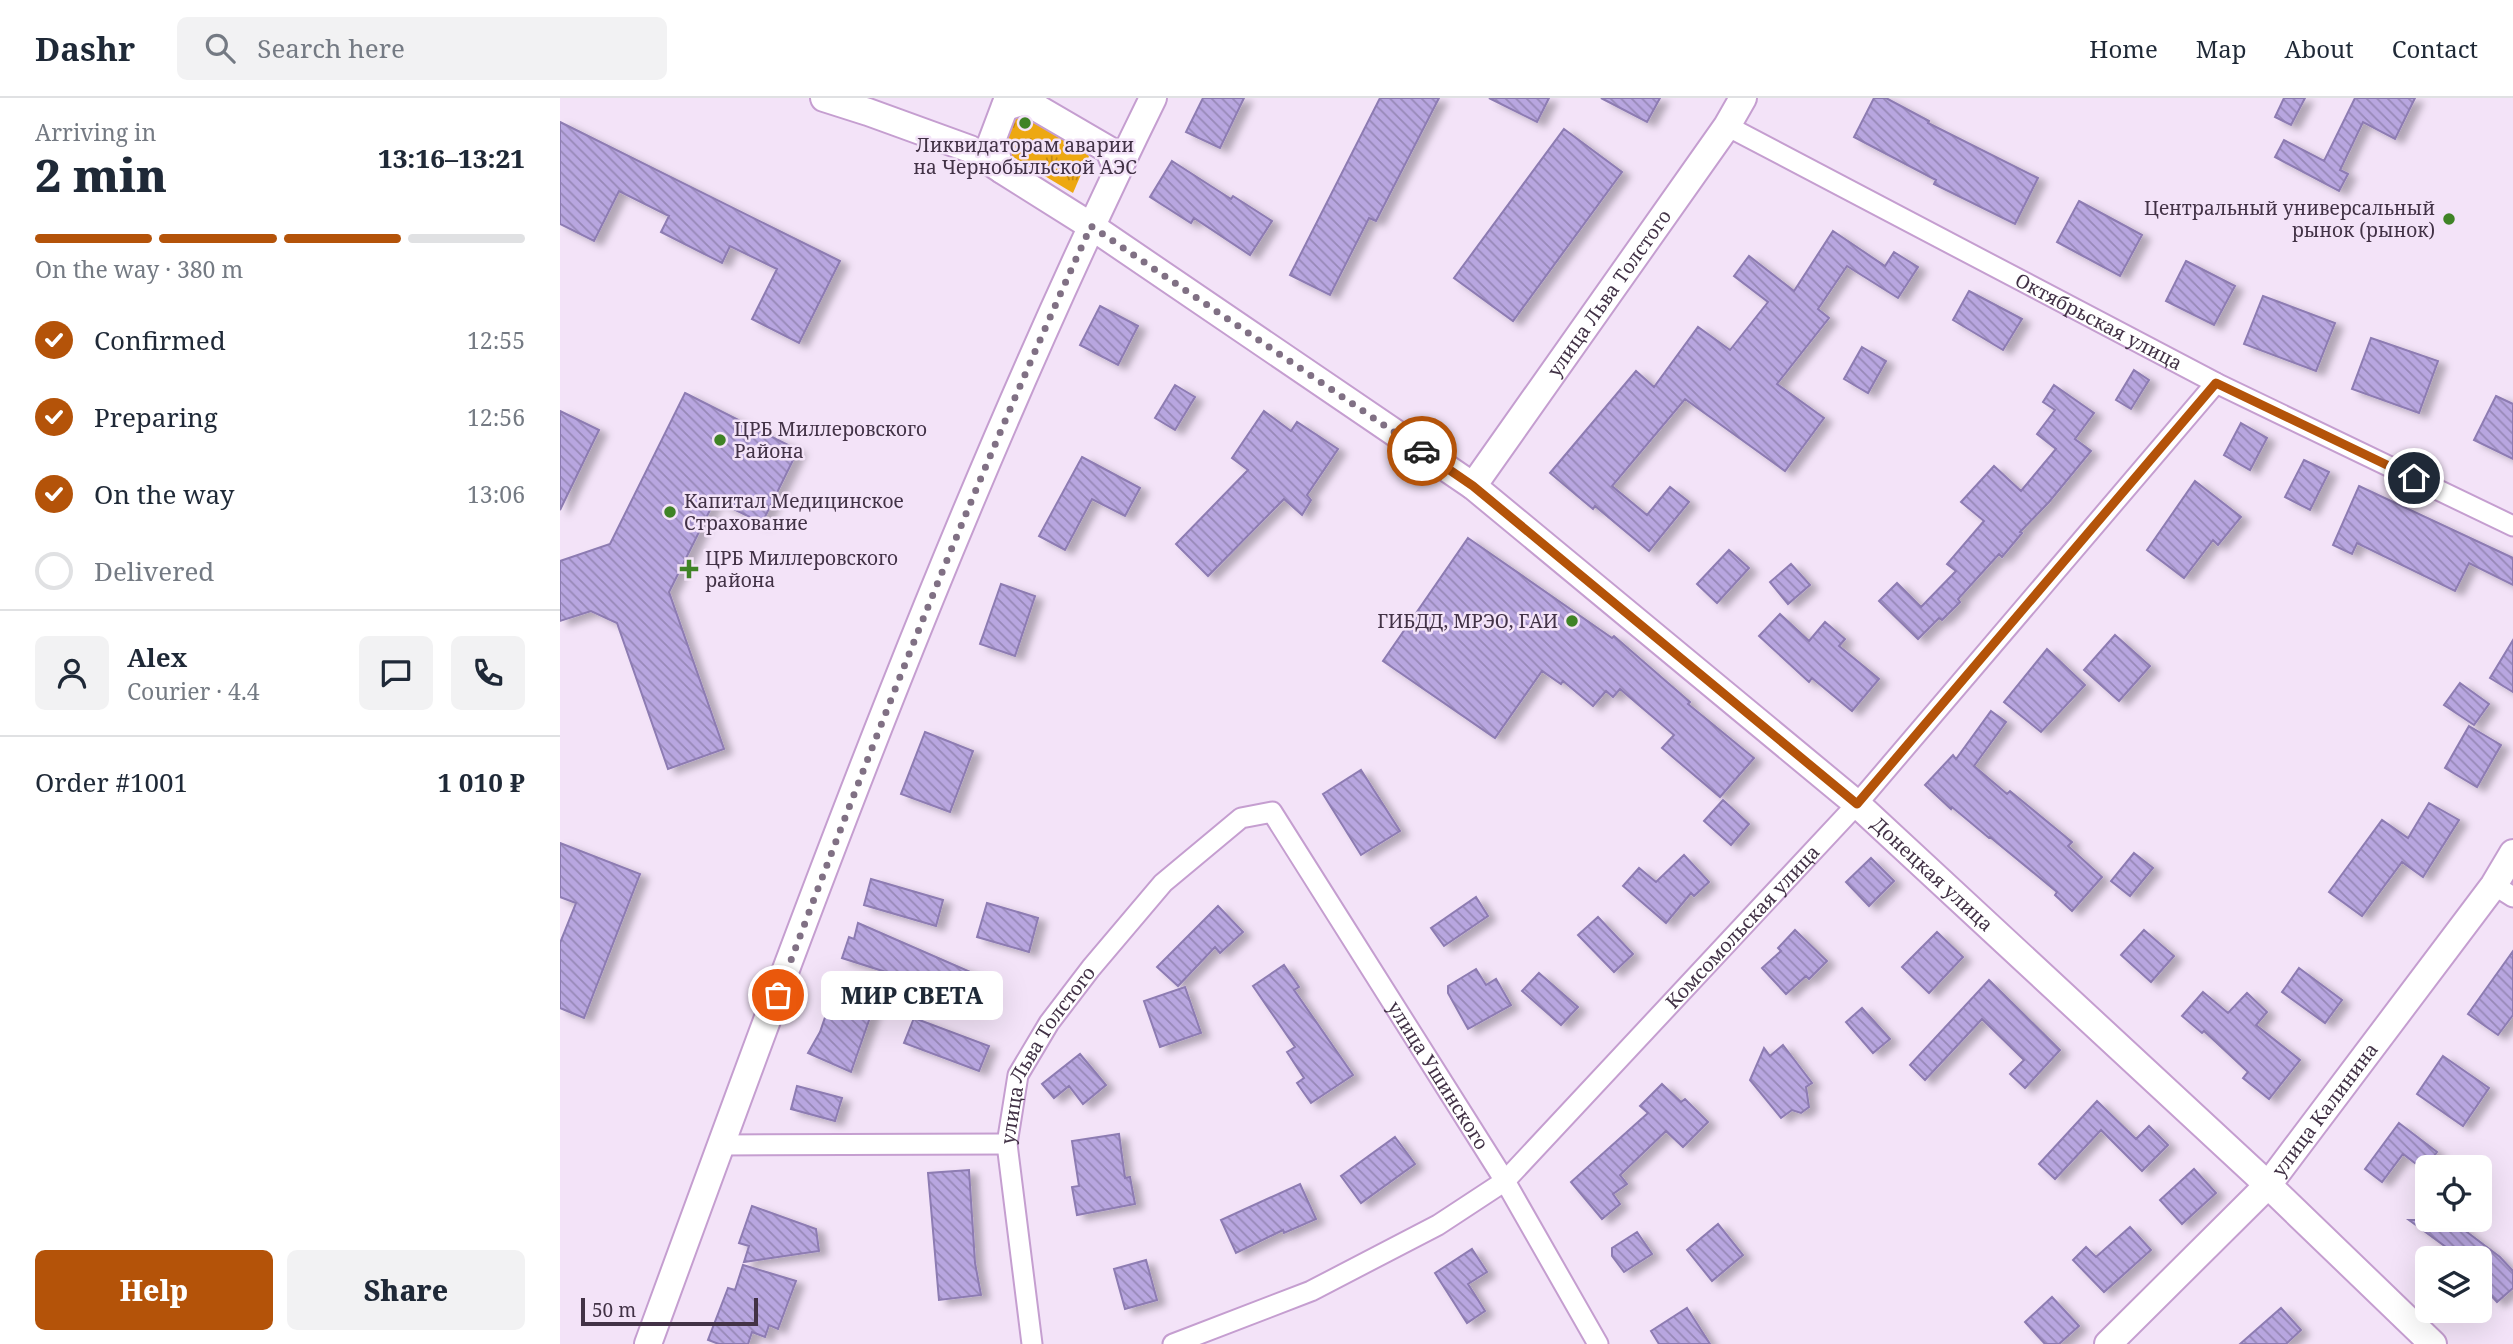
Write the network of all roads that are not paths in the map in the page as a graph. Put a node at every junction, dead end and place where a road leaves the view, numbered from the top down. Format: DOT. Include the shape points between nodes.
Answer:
graph roads {
  1 [pos="824,98"];
  2 [pos="1153,98"];
  3 [pos="1743,98"];
  4 [pos="1007,102"];
  5 [pos="1727,126"];
  6 [pos="981,146"];
  7 [pos="1117,170"];
  8 [pos="1091,226"];
  9 [pos="2216,383"];
  10 [pos="1473,486"];
  11 [pos="2513,526"];
  12 [pos="1857,804"];
  13 [pos="1272,812"];
  14 [pos="2513,853"];
  15 [pos="2504,891"];
  16 [pos="1007,1144"];
  17 [pos="721,1145"];
  18 [pos="1505,1181"];
  19 [pos="2268,1185"];
  20 [pos="648,1344"];
  21 [pos="1032,1344"];
  22 [pos="1173,1344"];
  23 [pos="1598,1344"];
  24 [pos="2108,1344"];
  25 [pos="2432,1344"];
  1 -- 6 [label="street, Донецкая улица"];
  2 -- 7 [label="street"];
  3 -- 5 [label="street, улица Льва Толстого"];
  4 -- 6 [label="street"];
  4 -- 7 [label="street" via="1025,101 1110,150"];
  5 -- 9 [label="street, Октябрьская улица"];
  5 -- 10 [label="street, улица Льва Толстого"];
  6 -- 8 [label="street, Донецкая улица" via="1002,170"];
  7 -- 8 [label="street"];
  8 -- 10 [label="street, Донецкая улица"];
  8 -- 17 [label="street" via="933,590"];
  9 -- 11 [label="street, Октябрьская улица"];
  9 -- 12 [label="street, Комсомольская улица"];
  10 -- 12 [label="street, Донецкая улица"];
  12 -- 18 [label="street, Комсомольская улица"];
  12 -- 19 [label="street, Донецкая улица"];
  13 -- 16 [label="street, улица Льва Толстого" via="1241,818 1163,883 1091,968 1049,1023 1018,1075"];
  13 -- 18 [label="street, улица Ушинского"];
  14 -- 15 [label="street, улица Калинина"];
  15 -- 19 [label="street, улица Калинина"];
  16 -- 17 [label="street, улица Льва Толстого"];
  16 -- 21 [label="street"];
  17 -- 20 [label="street"];
  18 -- 22 [label="street, Комсомольская улица" via="1438,1225 1311,1291"];
  18 -- 23 [label="street, улица Ушинского"];
  19 -- 24 [label="street, улица Калинина"];
  19 -- 25 [label="street, Донецкая улица"];
}
